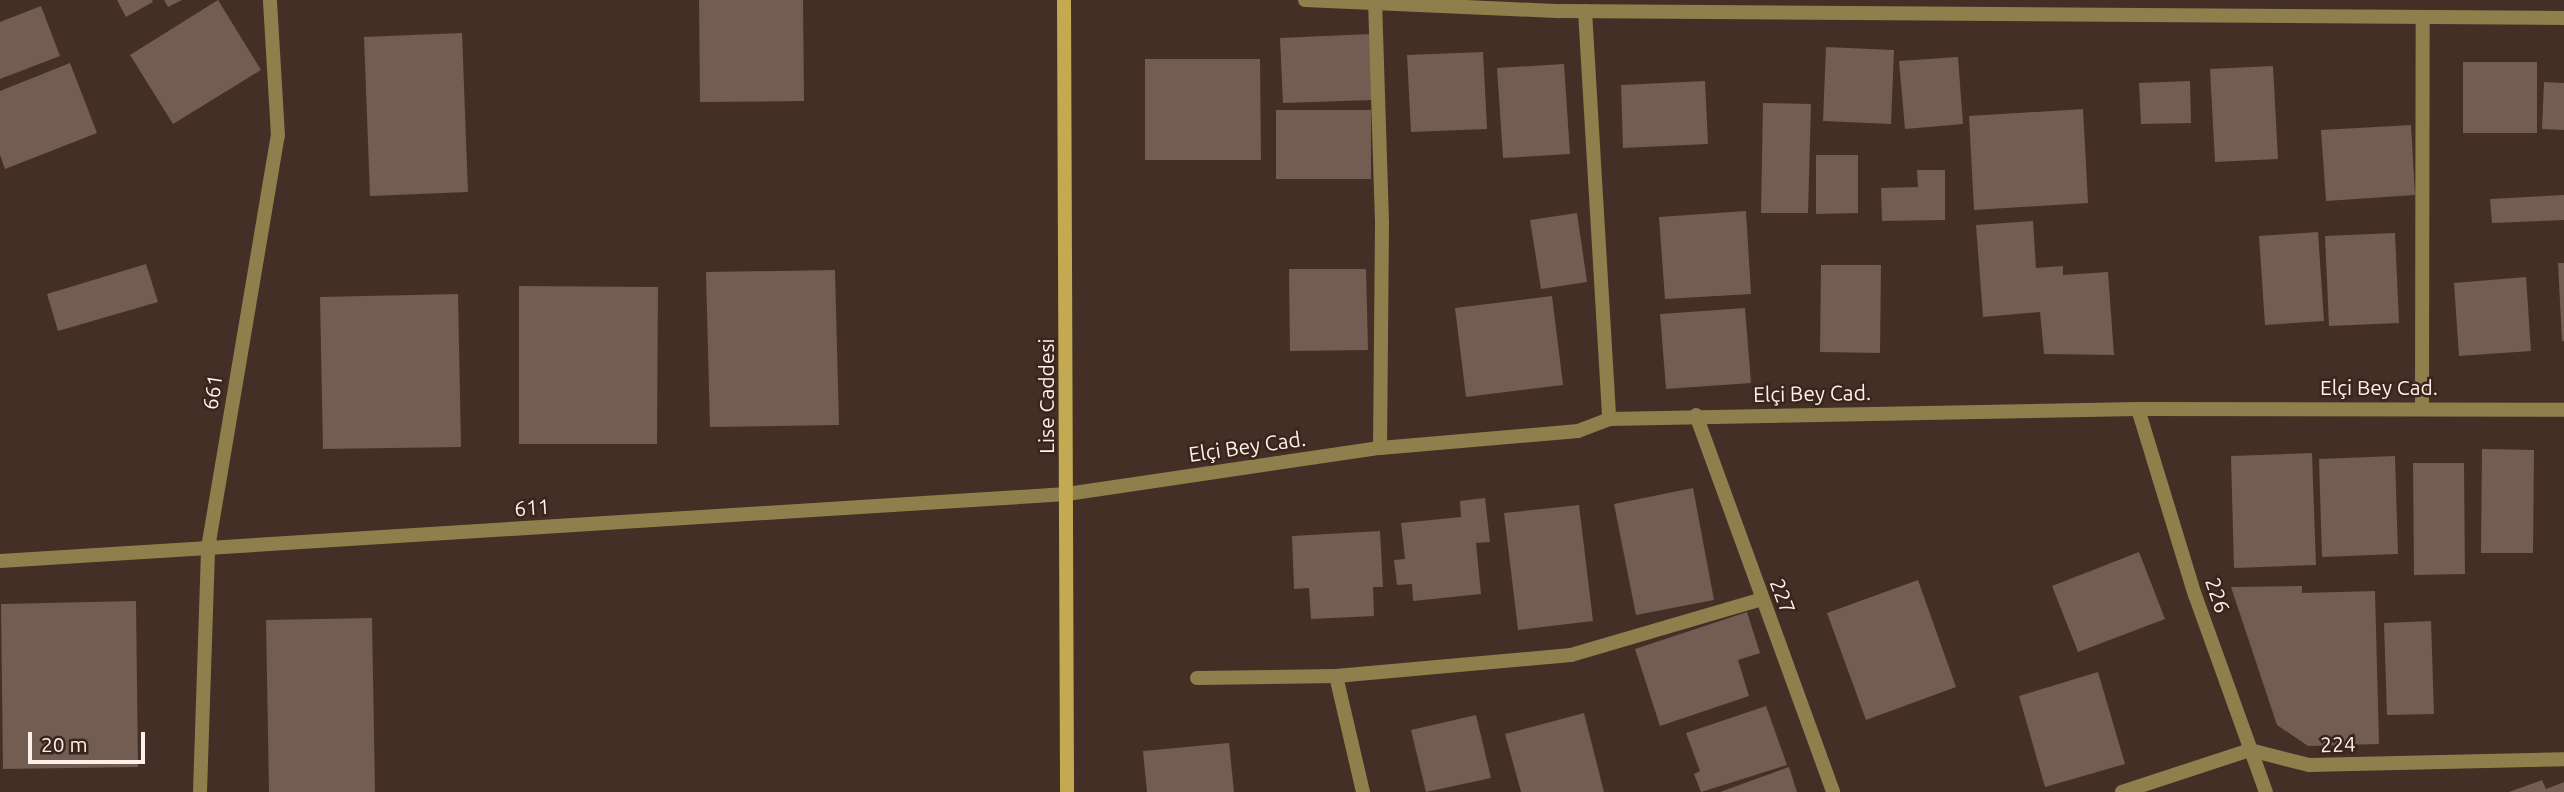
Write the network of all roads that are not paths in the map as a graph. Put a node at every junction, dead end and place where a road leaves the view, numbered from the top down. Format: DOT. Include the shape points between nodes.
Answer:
graph roads {
  1 [pos="270,0"];
  2 [pos="1064,0"];
  3 [pos="1305,0"];
  4 [pos="1375,2"];
  5 [pos="1586,6"];
  6 [pos="1801,6"];
  7 [pos="2423,17"];
  8 [pos="2564,18"];
  9 [pos="2422,408"];
  10 [pos="2137,409"];
  11 [pos="2564,410"];
  12 [pos="1696,415"];
  13 [pos="1609,419"];
  14 [pos="1380,448"];
  15 [pos="1067,494"];
  16 [pos="208,548"];
  17 [pos="0,561"];
  18 [pos="1762,600"];
  19 [pos="1336,676"];
  20 [pos="1197,678"];
  21 [pos="2250,750"];
  22 [pos="2564,760"];
  23 [pos="200,792"];
  24 [pos="1067,792"];
  25 [pos="1363,792"];
  26 [pos="1833,792"];
  27 [pos="2122,792"];
  28 [pos="2266,792"];
  1 -- 16 [label="street, 661" via="278,136"];
  2 -- 15 [label="street, Lise Caddesi"];
  3 -- 4 [label="street"];
  4 -- 5 [label="street"];
  4 -- 14 [label="street" via="1381,223"];
  5 -- 6 [label="street"];
  5 -- 13 [label="street"];
  6 -- 7 [label="street"];
  7 -- 8 [label="street"];
  7 -- 9 [label="street"];
  9 -- 10 [label="street, Elçi Bey Cad."];
  9 -- 11 [label="street, Elçi Bey Cad."];
  10 -- 12 [label="street, Elçi Bey Cad."];
  10 -- 21 [label="street, 226"];
  12 -- 13 [label="street, Elçi Bey Cad."];
  12 -- 18 [label="street, 227"];
  13 -- 14 [label="street, Elçi Bey Cad." via="1578,431"];
  14 -- 15 [label="street, Elçi Bey Cad."];
  15 -- 16 [label="street, 611"];
  15 -- 24 [label="street, Lise Caddesi"];
  16 -- 17 [label="street, 611"];
  16 -- 23 [label="street, 661"];
  18 -- 19 [label="street" via="1571,655"];
  18 -- 26 [label="street, 227"];
  19 -- 20 [label="street"];
  19 -- 25 [label="street"];
  21 -- 22 [label="street, 224" via="2309,765"];
  21 -- 27 [label="street"];
  21 -- 28 [label="street, 226"];
}
